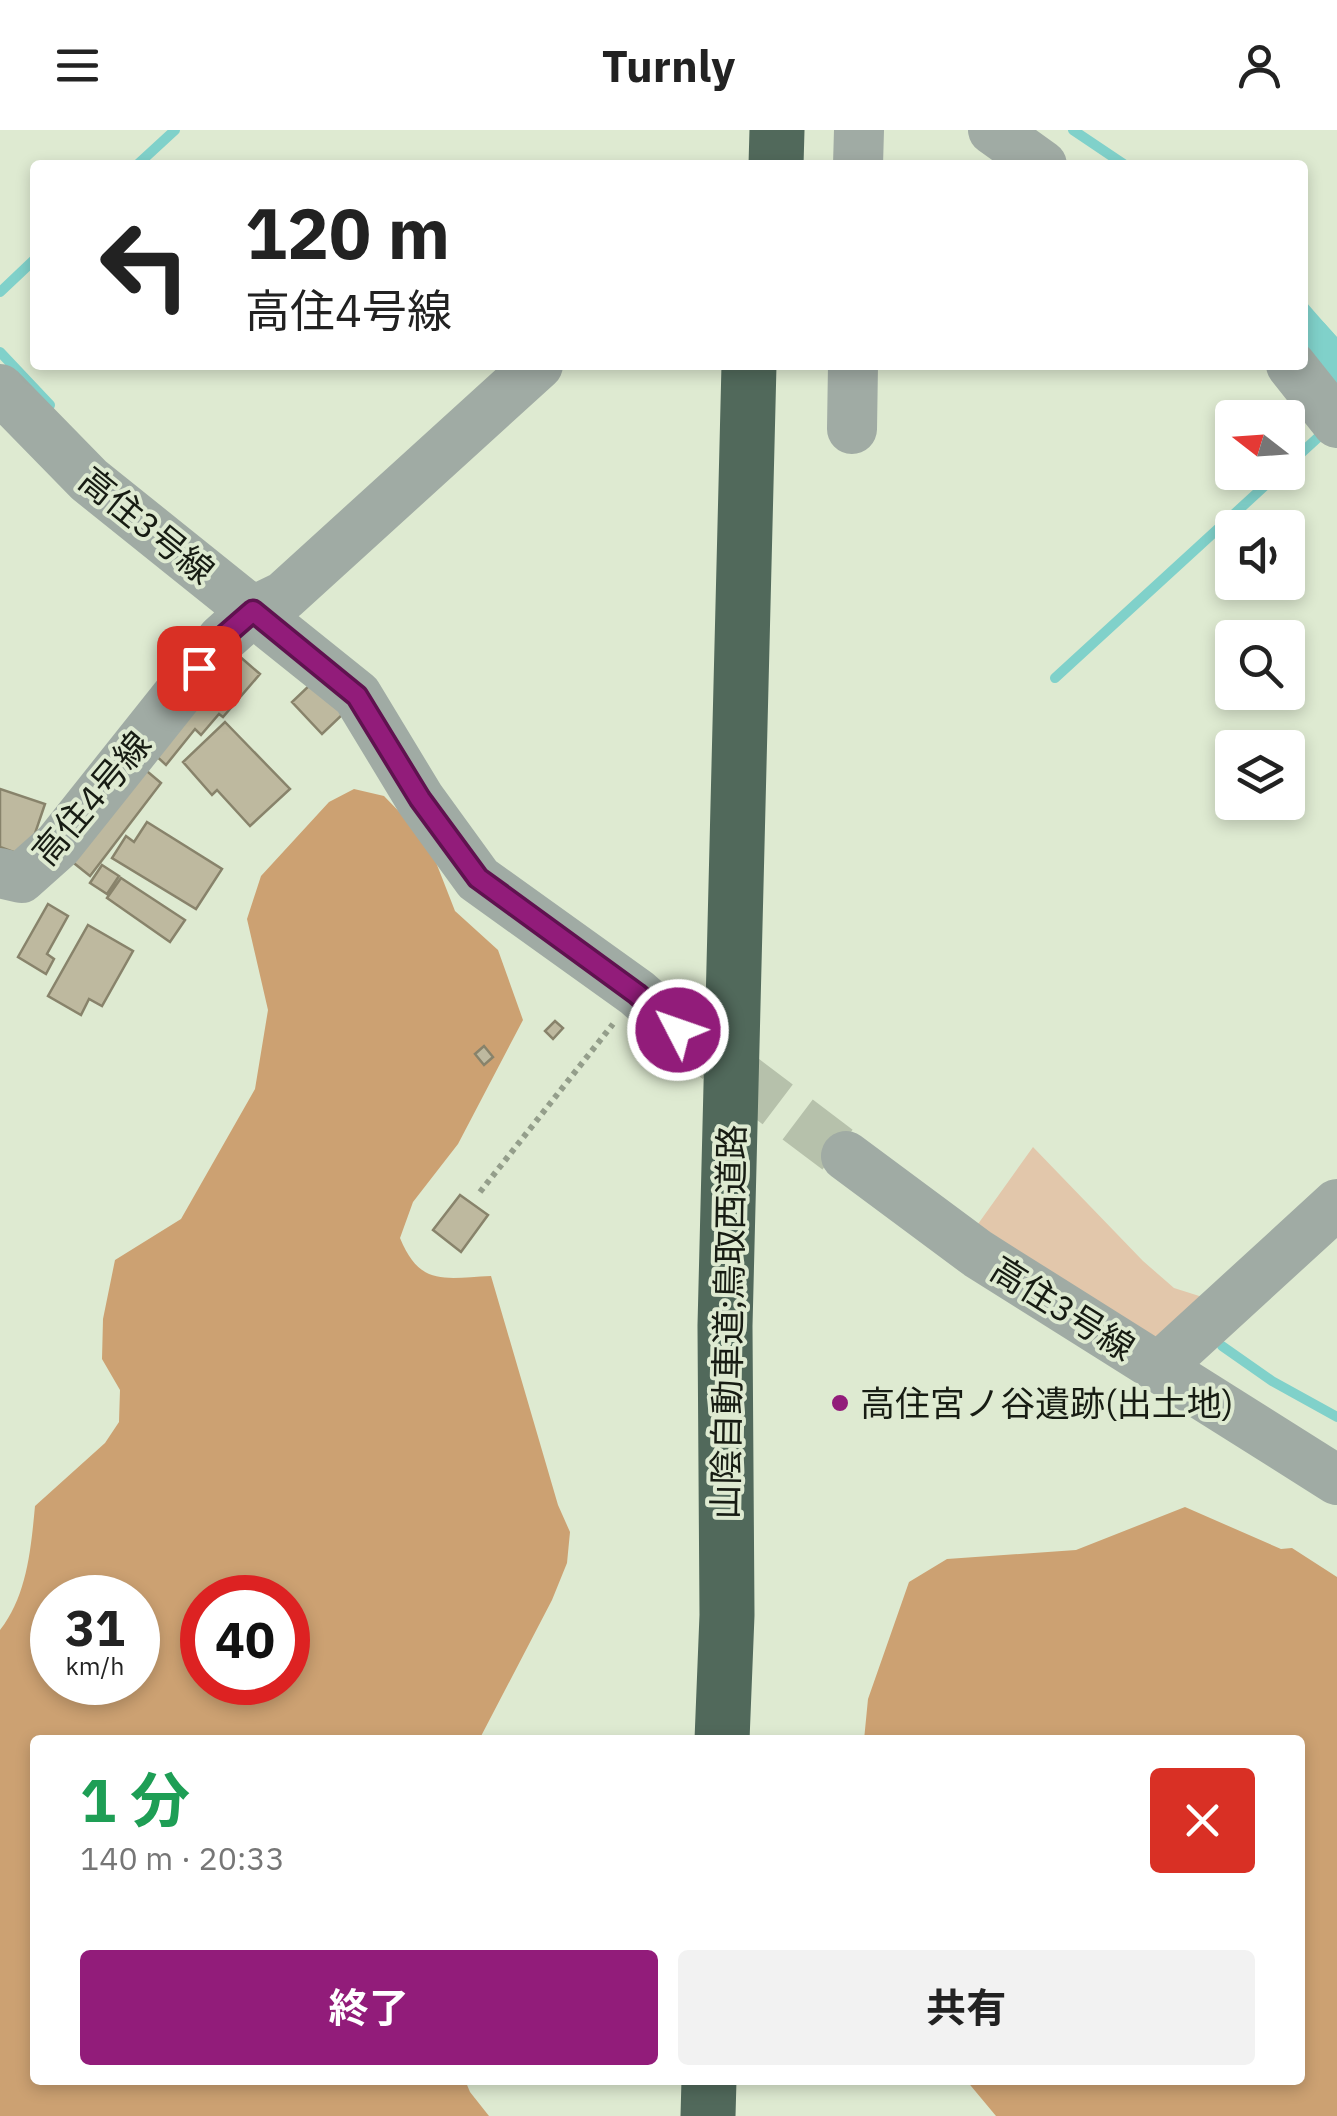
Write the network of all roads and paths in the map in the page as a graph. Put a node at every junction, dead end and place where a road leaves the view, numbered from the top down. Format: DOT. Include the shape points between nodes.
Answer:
graph roads {
  1 [pos="755,130"];
  2 [pos="777,130"];
  3 [pos="790,130"];
  4 [pos="859,130"];
  5 [pos="992,130"];
  6 [pos="753,160"];
  7 [pos="758,160"];
  8 [pos="776,160"];
  9 [pos="858,160"];
  10 [pos="1035,160"];
  11 [pos="533,370"];
  12 [pos="749,370"];
  13 [pos="769,370"];
  14 [pos="854,370"];
  15 [pos="1295,370"];
  16 [pos="0,389"];
  17 [pos="1337,423"];
  18 [pos="852,429"];
  19 [pos="751,608"];
  20 [pos="253,611"];
  21 [pos="0,873"];
  22 [pos="637,994"];
  23 [pos="678,1030"];
  24 [pos="846,1156"];
  25 [pos="480,1192"];
  26 [pos="1337,1204"];
  27 [pos="1158,1368"];
  28 [pos="1337,1480"];
  29 [pos="722,1735"];
  30 [pos="753,1735"];
  31 [pos="710,2085"];
  32 [pos="746,2085"];
  33 [pos="708,2116"];
  34 [pos="745,2116"];
  1 -- 6 [label="highway"];
  2 -- 8 [label="highway"];
  3 -- 7 [label="street"];
  4 -- 9 [label="street"];
  5 -- 10 [label="street"];
  11 -- 20 [label="street" via="284,596"];
  12 -- 19 [label="highway, 山陰自動車道;鳥取西道路"];
  13 -- 19 [label="highway, 山陰自動車道;鳥取西道路"];
  14 -- 18 [label="street"];
  15 -- 17 [label="street"];
  16 -- 20 [label="street, 高住3号線" via="89,480"];
  19 -- 29 [label="highway, 山陰自動車道;鳥取西道路" via="725,1326"];
  19 -- 30 [label="highway, 山陰自動車道;鳥取西道路"];
  20 -- 21 [label="street, 高住4号線" via="222,638 58,846 21,878"];
  20 -- 22 [label="street, 高住3号線" via="357,696 478,878"];
  22 -- 23 [label="street, 高住3号線"];
  22 -- 25 [label="path"];
  24 -- 27 [label="street, 高住3号線" via="978,1254"];
  26 -- 27 [label="street"];
  27 -- 28 [label="street, 高住3号線"];
  31 -- 33 [label="highway"];
  32 -- 34 [label="highway"];
}
